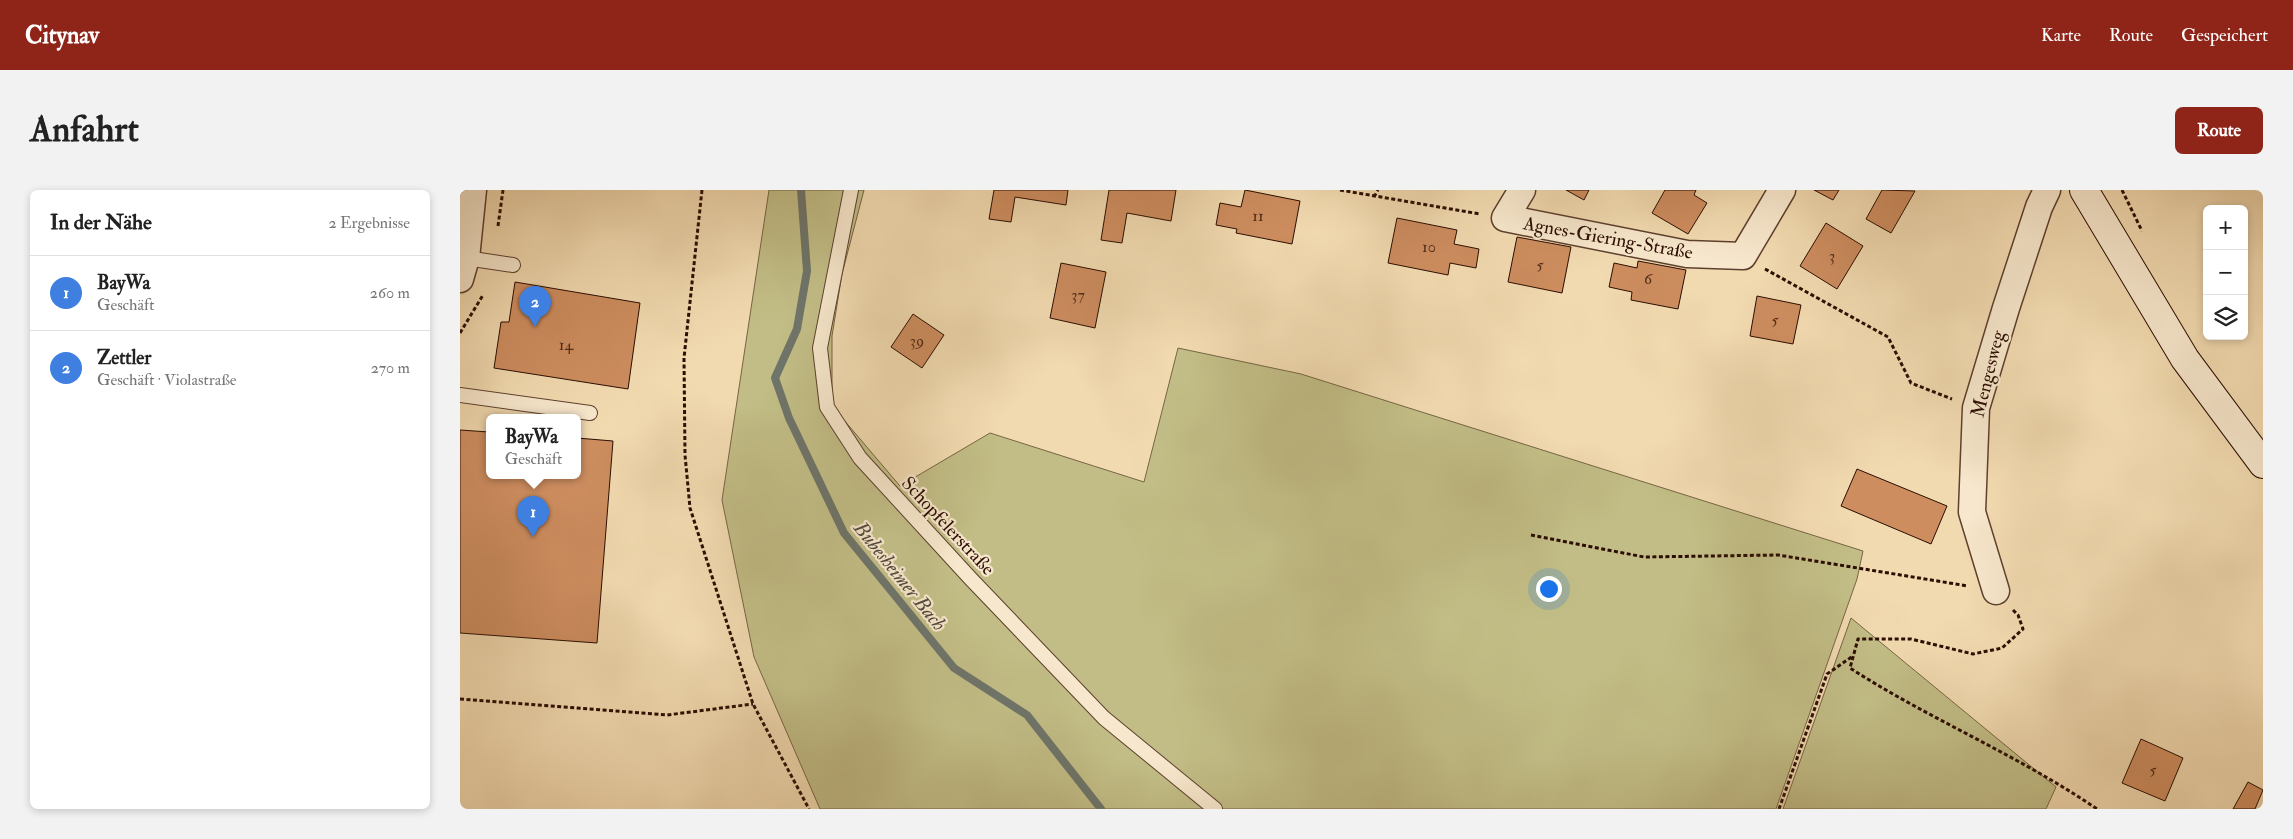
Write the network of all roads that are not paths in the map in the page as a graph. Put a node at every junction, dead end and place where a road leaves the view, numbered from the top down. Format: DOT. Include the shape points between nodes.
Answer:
graph roads {
  1 [pos="473,190"];
  2 [pos="851,190"];
  3 [pos="1522,190"];
  4 [pos="1782,190"];
  5 [pos="2046,190"];
  6 [pos="2084,190"];
  7 [pos="463,259"];
  8 [pos="513,265"];
  9 [pos="460,394"];
  10 [pos="590,413"];
  11 [pos="2263,464"];
  12 [pos="1996,591"];
  13 [pos="1215,809"];
  1 -- 7 [label="street"];
  2 -- 13 [label="lane, Schopfelerstraße" via="820,348 827,407 860,458 1104,718"];
  3 -- 4 [label="street, Agnes-Giering-Straße" via="1506,218 1687,254 1742,256"];
  5 -- 12 [label="street, Mengesweg" via="1976,408 1972,512"];
  6 -- 11 [label="main road" via="2185,359"];
  7 -- 8 [label="lane"];
  9 -- 10 [label="lane"];
}
